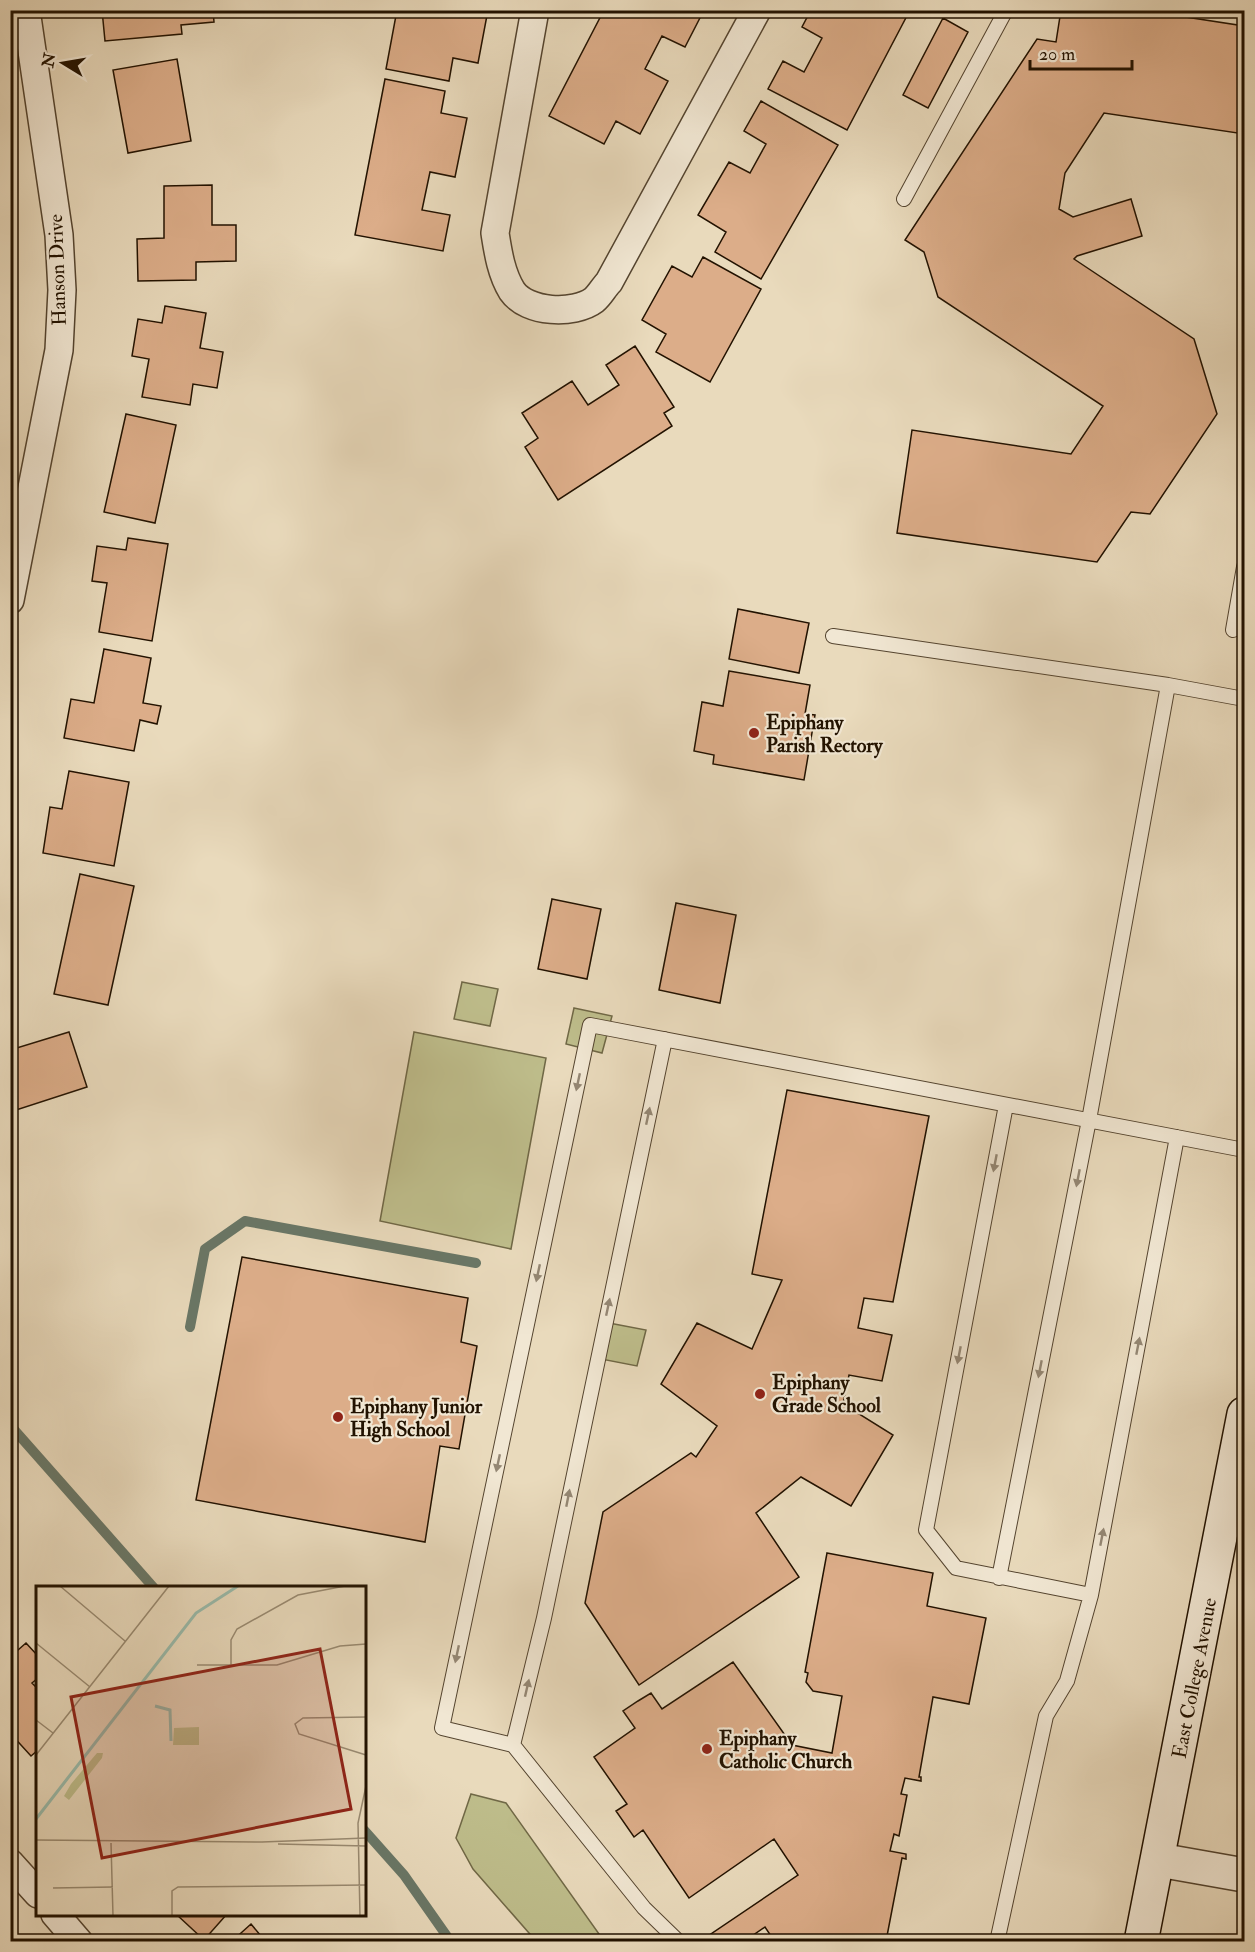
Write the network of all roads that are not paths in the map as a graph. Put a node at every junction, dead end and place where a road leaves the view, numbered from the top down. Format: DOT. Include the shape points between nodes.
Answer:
graph roads {
  1 [pos="26,10"];
  2 [pos="535,10"];
  3 [pos="757,10"];
  4 [pos="1006,10"];
  5 [pos="904,199"];
  6 [pos="1245,567"];
  7 [pos="10,600"];
  8 [pos="1233,630"];
  9 [pos="833,636"];
  10 [pos="1168,685"];
  11 [pos="1245,699"];
  12 [pos="665,1039"];
  13 [pos="1006,1106"];
  14 [pos="1089,1120"];
  15 [pos="1177,1137"];
  16 [pos="1245,1150"];
  17 [pos="1245,1414"];
  18 [pos="999,1578"];
  19 [pos="1091,1595"];
  20 [pos="513,1745"];
  21 [pos="1159,1860"];
  22 [pos="10,1863"];
  23 [pos="1245,1875"];
  24 [pos="36,1892"];
  25 [pos="57,1916"];
  26 [pos="79,1941"];
  27 [pos="679,1941"];
  28 [pos="997,1941"];
  29 [pos="1141,1941"];
  1 -- 7 [label="street, Hanson Drive" via="59,235 62,290 59,351"];
  2 -- 3 [label="street" via="495,232 500,263 513,292 530,304 565,311 593,301 609,282"];
  4 -- 5 [label="lane"];
  6 -- 8 [label="lane"];
  9 -- 10 [label="lane"];
  10 -- 11 [label="lane"];
  10 -- 14 [label="lane"];
  12 -- 13 [label="lane"];
  20 -- 12 [label="lane, one-way" via="544,1618"];
  12 -- 20 [label="lane, one-way" via="590,1025 442,1728"];
  13 -- 14 [label="lane"];
  13 -- 18 [label="lane, one-way" via="926,1530 956,1568"];
  14 -- 15 [label="lane"];
  14 -- 18 [label="lane, one-way"];
  15 -- 16 [label="lane"];
  19 -- 15 [label="lane, one-way"];
  17 -- 21 [label="main road, East College Avenue"];
  18 -- 19 [label="lane"];
  19 -- 28 [label="lane" via="1067,1681 1046,1716"];
  20 -- 27 [label="lane" via="644,1908"];
  21 -- 23 [label="main road"];
  21 -- 29 [label="main road, East College Avenue"];
  22 -- 24 [label="street"];
  25 -- 26 [label="street"];
}
